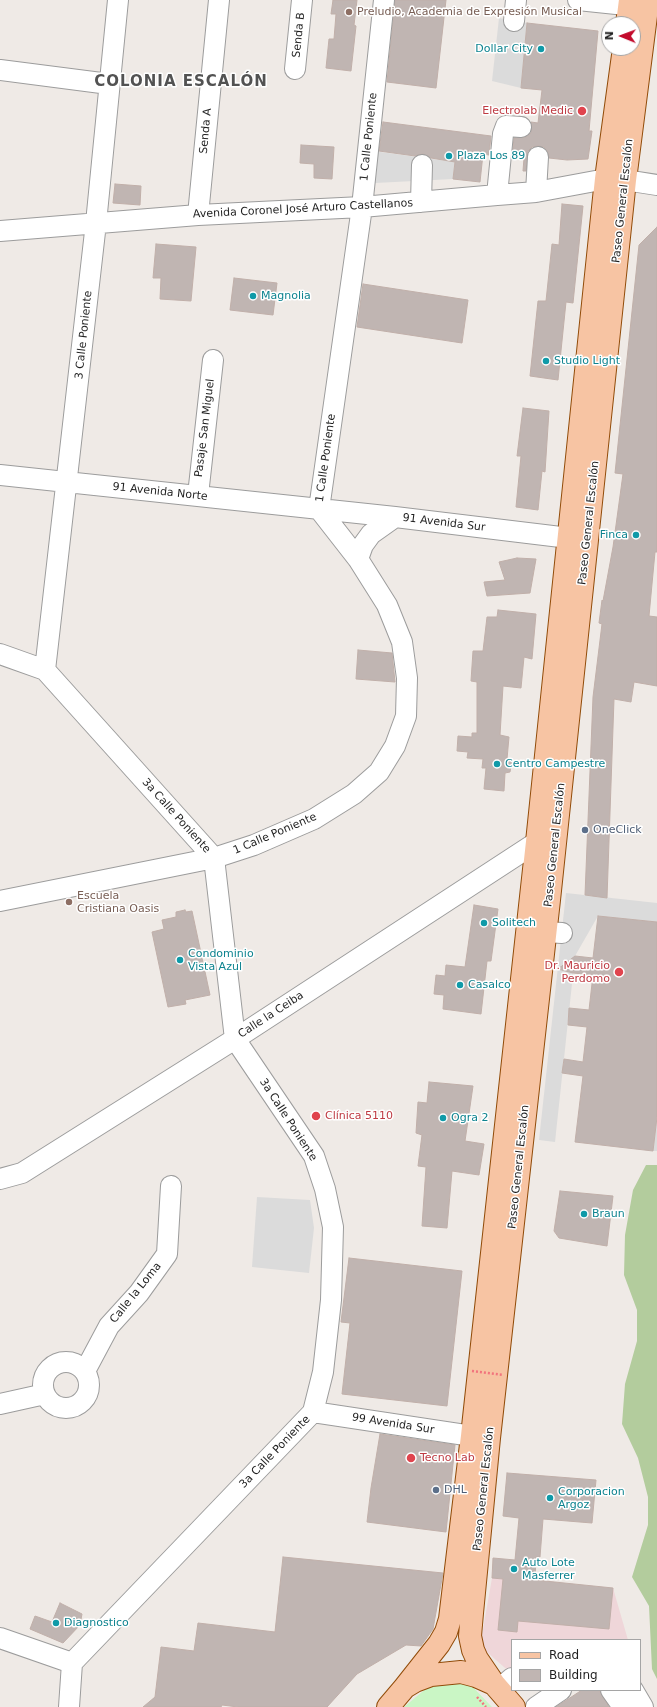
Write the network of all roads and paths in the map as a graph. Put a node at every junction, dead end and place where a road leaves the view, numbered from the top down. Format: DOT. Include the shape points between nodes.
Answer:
graph roads {
  1 [pos="118,0"];
  2 [pos="219,0"];
  3 [pos="302,0"];
  4 [pos="384,0"];
  5 [pos="516,0"];
  6 [pos="578,0"];
  7 [pos="640,8"];
  8 [pos="514,21"];
  9 [pos="624,56"];
  10 [pos="295,69"];
  11 [pos="0,70"];
  12 [pos="109,84"];
  13 [pos="521,127"];
  14 [pos="538,157"];
  15 [pos="422,165"];
  16 [pos="616,180"];
  17 [pos="657,184"];
  18 [pos="536,192"];
  19 [pos="497,196"];
  20 [pos="421,202"];
  21 [pos="362,207"];
  22 [pos="198,215"];
  23 [pos="96,223"];
  24 [pos="0,231"];
  25 [pos="213,360"];
  26 [pos="0,475"];
  27 [pos="67,482"];
  28 [pos="198,495"];
  29 [pos="319,509"];
  30 [pos="395,517"];
  31 [pos="569,538"];
  32 [pos="358,559"];
  33 [pos="0,654"];
  34 [pos="45,670"];
  35 [pos="537,842"];
  36 [pos="214,858"];
  37 [pos="0,901"];
  38 [pos="235,1039"];
  39 [pos="0,1179"];
  40 [pos="172,1186"];
  41 [pos="85,1371"];
  42 [pos="472,1371"];
  43 [pos="503,1375"];
  44 [pos="44,1394"];
  45 [pos="0,1404"];
  46 [pos="313,1412"];
  47 [pos="472,1436"];
  48 [pos="0,1638"];
  49 [pos="72,1663"];
  50 [pos="502,1684"];
  51 [pos="405,1687"];
  52 [pos="560,1691"];
  53 [pos="612,1691"];
  54 [pos="634,1691"];
  55 [pos="474,1694"];
  56 [pos="69,1707"];
  57 [pos="388,1707"];
  58 [pos="486,1707"];
  59 [pos="514,1707"];
  60 [pos="536,1707"];
  61 [pos="623,1707"];
  62 [pos="643,1707"];
  1 -- 12 [label="street, 3 Calle Poniente"];
  2 -- 22 [label="street, Senda A"];
  3 -- 10 [label="street, Senda B"];
  4 -- 21 [label="street, 1 Calle Poniente" via="370,159"];
  5 -- 8 [label="street"];
  6 -- 7 [label="street"];
  7 -- 16 [label="main road, Paseo General Escalón"];
  9 -- 16 [label="main road, Paseo General Escalón"];
  11 -- 12 [label="street"];
  12 -- 23 [label="street, 3 Calle Poniente"];
  13 -- 19 [label="street" via="506,126 503,134"];
  14 -- 18 [label="street"];
  15 -- 20 [label="street"];
  16 -- 17 [label="street, Avenida Coronel José Arturo Castellanos"];
  16 -- 18 [label="street, Avenida Coronel José Arturo Castellanos"];
  16 -- 31 [label="main road, Paseo General Escalón"];
  16 -- 50 [label="main road, Paseo General Escalón" via="553,932 489,1438 470,1636 477,1660"];
  18 -- 19 [label="street, Avenida Coronel José Arturo Castellanos"];
  19 -- 20 [label="street, Avenida Coronel José Arturo Castellanos"];
  20 -- 21 [label="street, Avenida Coronel José Arturo Castellanos"];
  21 -- 22 [label="street, Avenida Coronel José Arturo Castellanos"];
  21 -- 29 [label="street, 1 Calle Poniente"];
  22 -- 23 [label="street, Avenida Coronel José Arturo Castellanos"];
  23 -- 24 [label="street, Avenida Coronel José Arturo Castellanos"];
  23 -- 27 [label="street, 3 Calle Poniente"];
  25 -- 28 [label="street, Pasaje San Miguel"];
  26 -- 27 [label="street, 91 Avenida Norte"];
  27 -- 28 [label="street, 91 Avenida Norte"];
  27 -- 34 [label="street, 3 Calle Poniente"];
  28 -- 29 [label="street, 91 Avenida Norte"];
  29 -- 30 [label="street, 91 Avenida Sur"];
  29 -- 32 [label="street, 1 Calle Poniente"];
  30 -- 31 [label="street, 91 Avenida Sur"];
  30 -- 32 [label="street" via="371,534 363,545"];
  31 -- 35 [label="main road, Paseo General Escalón"];
  32 -- 36 [label="street, 1 Calle Poniente" via="387,605 402,642 407,678 406,716 395,746 378,772 354,794 314,819 254,845"];
  33 -- 34 [label="street"];
  34 -- 36 [label="street, 3a Calle Poniente"];
  35 -- 38 [label="street, Calle la Ceiba"];
  35 -- 47 [label="main road, Paseo General Escalón"];
  36 -- 37 [label="street, 1 Calle Poniente"];
  36 -- 38 [label="street, 3a Calle Poniente"];
  38 -- 39 [label="street, Calle la Ceiba" via="22,1173"];
  38 -- 46 [label="street, 3a Calle Poniente" via="314,1156 325,1188 333,1227 331,1300 323,1372"];
  40 -- 41 [label="street, Calle la Loma" via="167,1254 139,1292 109,1326"];
  41 -- 44 [label="street" via="73,1362 58,1362 51,1366 43,1379"];
  41 -- 44 [label="street" via="89,1378 88,1394 78,1405 62,1408 49,1401"];
  42 -- 43 [label="path, bridge"];
  44 -- 45 [label="street"];
  46 -- 47 [label="street, 99 Avenida Sur"];
  46 -- 49 [label="street, 3a Calle Poniente"];
  47 -- 51 [label="main road, Paseo General Escalón" via="450,1618 439,1644"];
  48 -- 49 [label="street"];
  49 -- 56 [label="street"];
  50 -- 51 [label="main road" via="461,1672 427,1676"];
  50 -- 59 [label="main road, Paseo General Escalón"];
  51 -- 57 [label="main road, Paseo General Escalón"];
  52 -- 60 [label="street"];
  53 -- 61 [label="street"];
  54 -- 62 [label="street"];
  55 -- 58 [label="path"];
}
